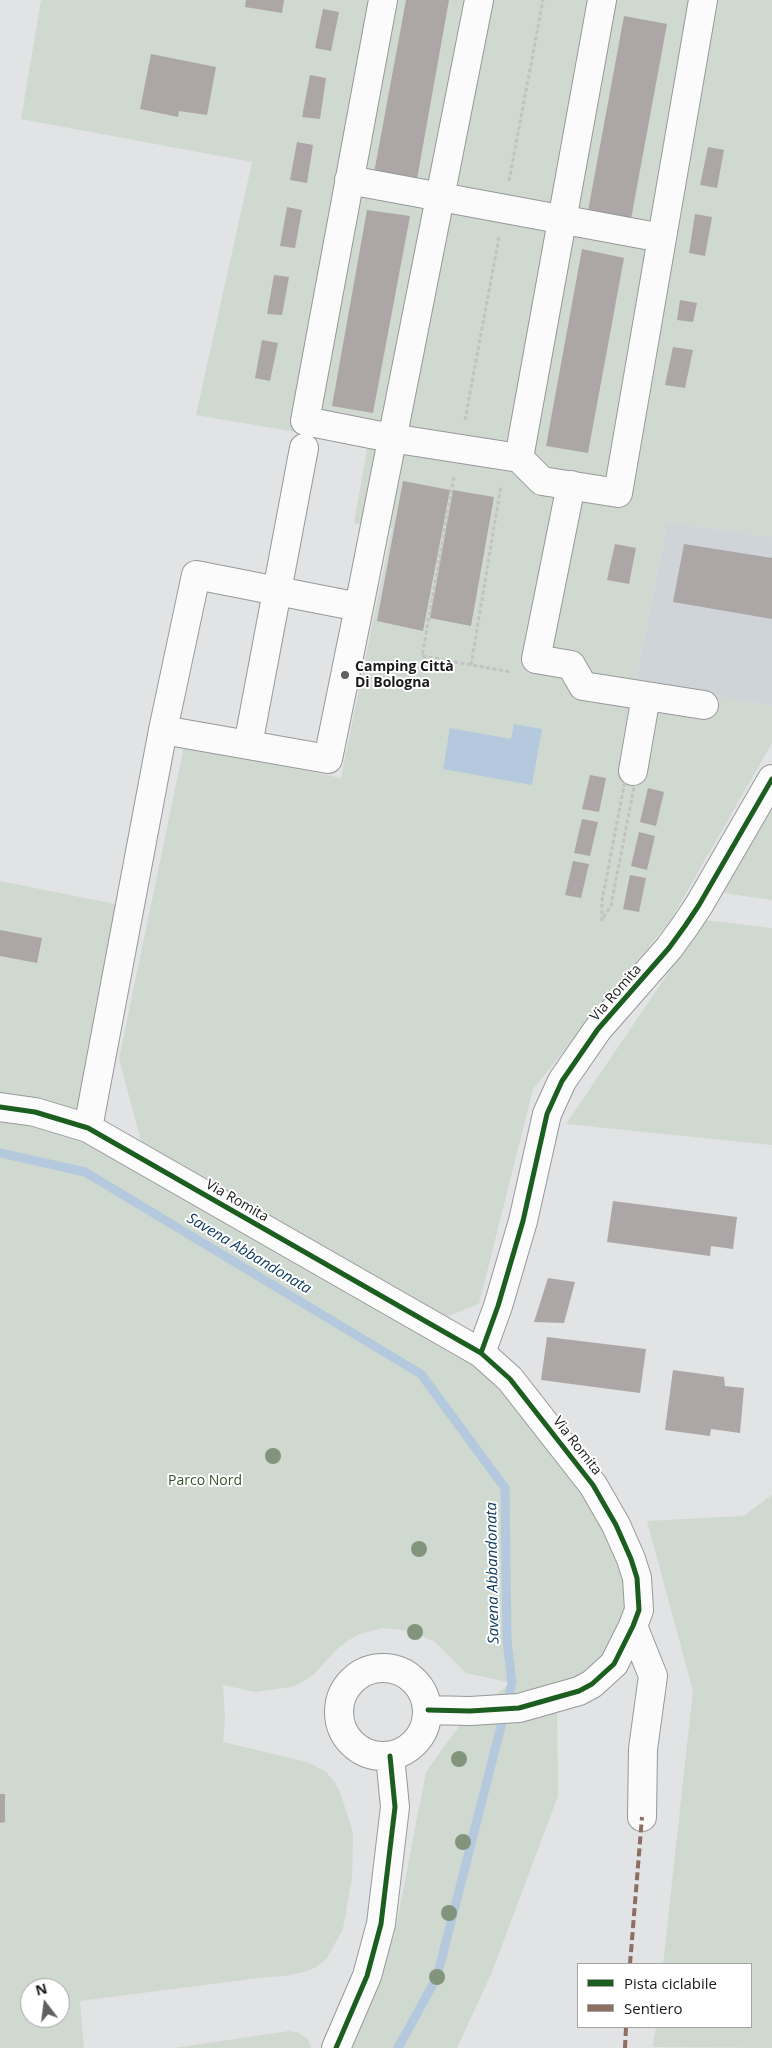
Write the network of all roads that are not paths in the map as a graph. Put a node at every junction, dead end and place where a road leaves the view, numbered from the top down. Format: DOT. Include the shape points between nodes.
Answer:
graph roads {
  1 [pos="382,0"];
  2 [pos="478,0"];
  3 [pos="602,0"];
  4 [pos="697,1"];
  5 [pos="349,180"];
  6 [pos="439,197"];
  7 [pos="562,220"];
  8 [pos="662,238"];
  9 [pos="391,438"];
  10 [pos="304,448"];
  11 [pos="512,456"];
  12 [pos="571,486"];
  13 [pos="277,591"];
  14 [pos="358,606"];
  15 [pos="646,696"];
  16 [pos="704,705"];
  17 [pos="163,730"];
  18 [pos="248,745"];
  19 [pos="633,771"];
  20 [pos="772,779"];
  21 [pos="0,1107"];
  22 [pos="88,1128"];
  23 [pos="481,1353"];
  24 [pos="633,1626"];
  25 [pos="428,1710"];
  26 [pos="390,1756"];
  27 [pos="642,1817"];
  28 [pos="336,2048"];
  1 -- 5 [label="street"];
  2 -- 6 [label="street"];
  3 -- 7 [label="street"];
  4 -- 8 [label="street"];
  5 -- 6 [label="street"];
  5 -- 9 [label="street" via="305,421"];
  6 -- 7 [label="street"];
  6 -- 9 [label="street"];
  7 -- 8 [label="street"];
  7 -- 11 [label="street"];
  8 -- 12 [label="street" via="618,493"];
  9 -- 11 [label="street"];
  9 -- 14 [label="street"];
  10 -- 13 [label="street"];
  11 -- 12 [label="street" via="542,481"];
  12 -- 15 [label="street" via="536,659 571,665 583,686"];
  13 -- 14 [label="street"];
  13 -- 17 [label="street" via="196,575"];
  13 -- 18 [label="street"];
  14 -- 18 [label="street" via="328,758"];
  15 -- 16 [label="street"];
  15 -- 19 [label="street"];
  17 -- 18 [label="street"];
  17 -- 22 [label="street"];
  20 -- 23 [label="street, Via Romita" via="685,926 598,1029 562,1081 547,1114 523,1221"];
  21 -- 22 [label="street, Via Romita" via="34,1112"];
  22 -- 23 [label="street, Via Romita"];
  23 -- 24 [label="street, Via Romita" via="510,1379 565,1448 593,1485 616,1525 637,1578 638,1610"];
  24 -- 25 [label="street, Via Romita" via="614,1664 578,1692 519,1708"];
  24 -- 27 [label="street" via="653,1676 643,1749"];
  25 -- 26 [label="street" via="427,1723 420,1738 407,1750"];
  25 -- 26 [label="street" via="423,1692 411,1677 398,1670 377,1668 360,1674 347,1686 339,1707 339,1718 347,1738 371,1755"];
  26 -- 28 [label="street" via="395,1807 381,1924 367,1976"];
}
